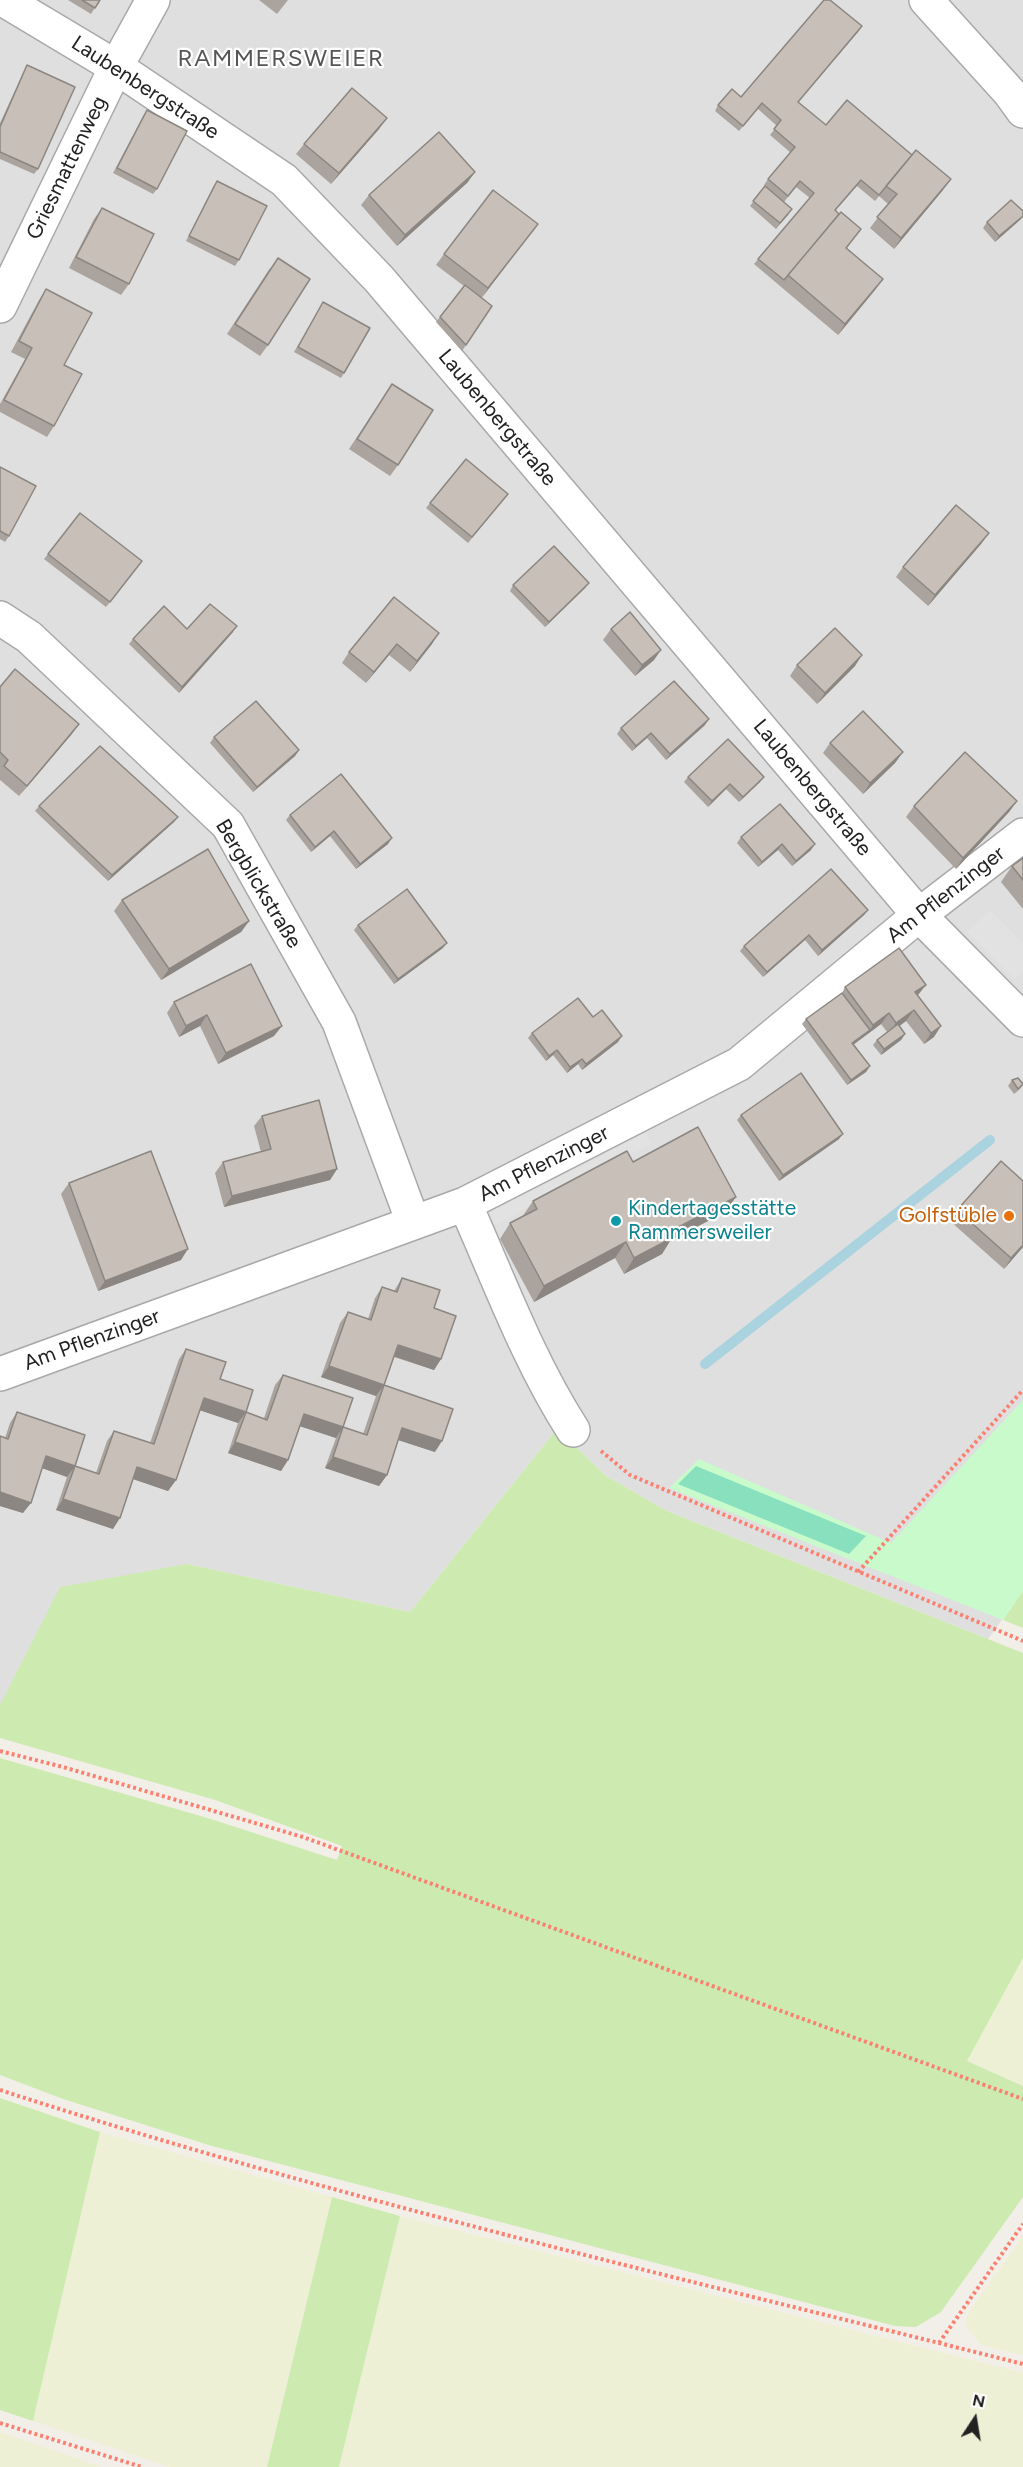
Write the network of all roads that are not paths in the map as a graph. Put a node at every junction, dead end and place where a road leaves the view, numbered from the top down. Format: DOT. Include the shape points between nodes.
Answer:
graph roads {
  1 [pos="4,0"];
  2 [pos="153,0"];
  3 [pos="926,0"];
  4 [pos="116,67"];
  5 [pos="1023,111"];
  6 [pos="0,306"];
  7 [pos="0,618"];
  8 [pos="1023,835"];
  9 [pos="919,915"];
  10 [pos="1016,1001"];
  11 [pos="465,1204"];
  12 [pos="413,1222"];
  13 [pos="0,1374"];
  14 [pos="573,1430"];
  1 -- 4 [label="street, Laubenbergstraße"];
  2 -- 4 [label="street, Griesmattenweg"];
  3 -- 5 [label="street"];
  4 -- 6 [label="street, Griesmattenweg"];
  4 -- 9 [label="street, Laubenbergstraße" via="284,180 371,270"];
  7 -- 12 [label="street, Bergblickstraße" via="29,637 228,825 339,1022"];
  8 -- 9 [label="street, Am Pflenzinger"];
  9 -- 10 [label="street, Laubenbergstraße"];
  9 -- 11 [label="street, Am Pflenzinger" via="739,1064"];
  11 -- 12 [label="street, Am Pflenzinger"];
  11 -- 14 [label="street" via="540,1372"];
  12 -- 13 [label="street, Am Pflenzinger"];
}
